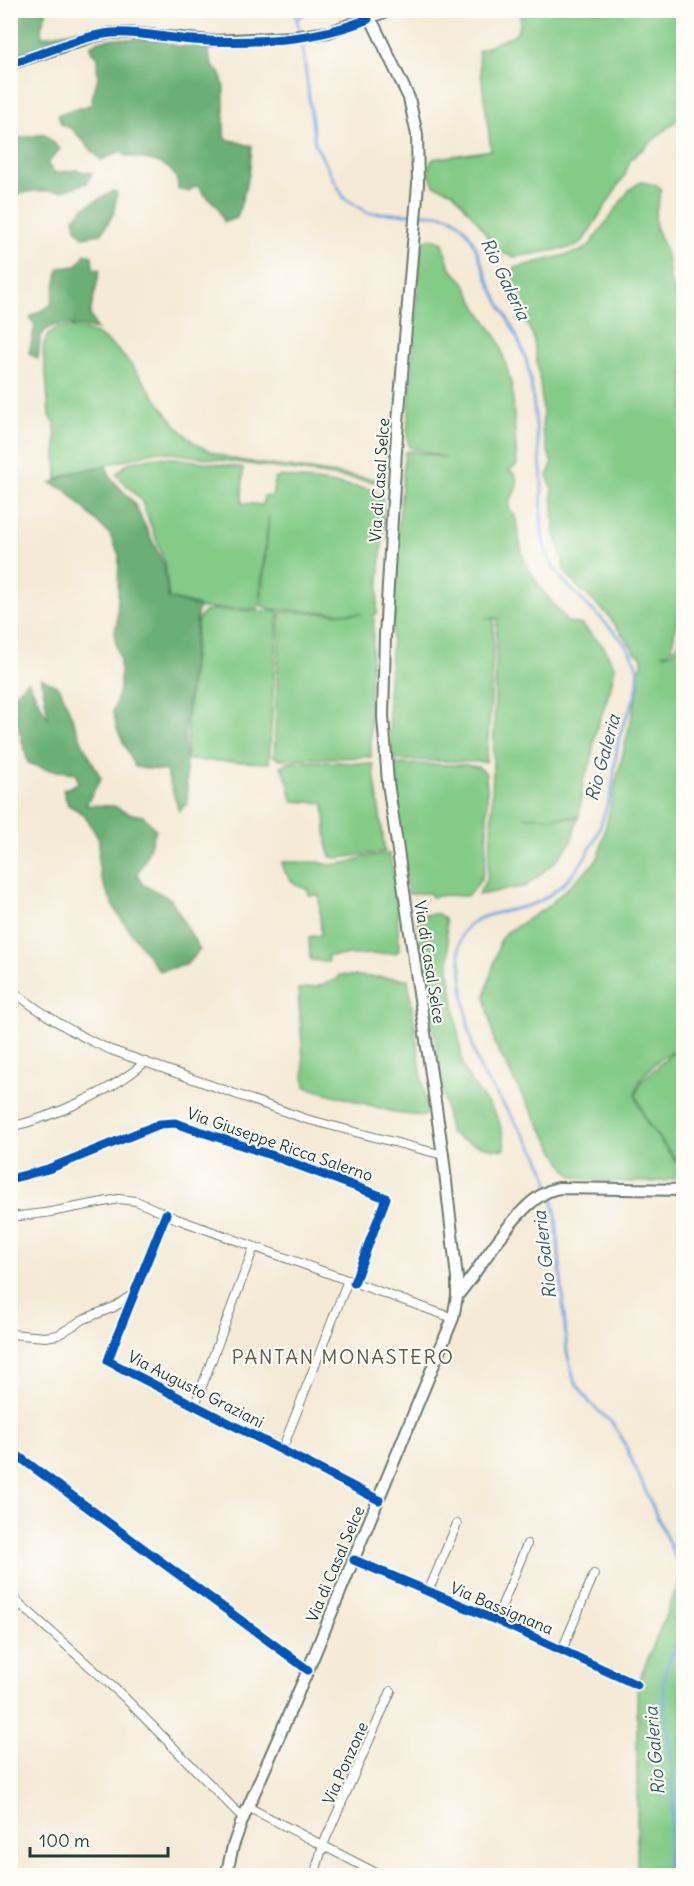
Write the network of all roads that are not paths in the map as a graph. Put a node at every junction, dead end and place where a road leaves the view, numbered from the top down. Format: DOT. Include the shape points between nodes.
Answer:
graph roads {
  1 [pos="390,10"];
  2 [pos="365,15"];
  3 [pos="10,64"];
  4 [pos="10,989"];
  5 [pos="145,1062"];
  6 [pos="10,1127"];
  7 [pos="443,1155"];
  8 [pos="10,1179"];
  9 [pos="684,1190"];
  10 [pos="166,1214"];
  11 [pos="10,1217"];
  12 [pos="254,1247"];
  13 [pos="351,1282"];
  14 [pos="134,1295"];
  15 [pos="458,1296"];
  16 [pos="453,1318"];
  17 [pos="10,1334"];
  18 [pos="195,1405"];
  19 [pos="10,1450"];
  20 [pos="282,1450"];
  21 [pos="378,1500"];
  22 [pos="457,1524"];
  23 [pos="527,1544"];
  24 [pos="354,1560"];
  25 [pos="594,1574"];
  26 [pos="428,1592"];
  27 [pos="10,1595"];
  28 [pos="496,1620"];
  29 [pos="562,1650"];
  30 [pos="308,1670"];
  31 [pos="637,1685"];
  32 [pos="391,1691"];
  33 [pos="248,1807"];
  34 [pos="243,1818"];
  35 [pos="323,1845"];
  36 [pos="226,1875"];
  37 [pos="314,1875"];
  38 [pos="382,1875"];
  1 -- 2 [label="main road"];
  2 -- 3 [label="main road" via="345,28 292,37 211,41 111,33"];
  2 -- 7 [label="main road, Via di Casal Selce" via="374,25 409,98 417,135 418,184 394,483 383,716 388,783"];
  4 -- 5 [label="street" via="74,1033"];
  5 -- 6 [label="street" via="116,1084 39,1119"];
  5 -- 7 [label="street" via="306,1119"];
  7 -- 15 [label="main road, Via di Casal Selce"];
  8 -- 13 [label="street, Via Giuseppe Ricca Salerno" via="160,1124 175,1123 260,1150 386,1198"];
  9 -- 15 [label="main road" via="552,1189 533,1201 498,1240"];
  10 -- 11 [label="street" via="116,1199"];
  10 -- 12 [label="street"];
  10 -- 14 [label="street, Via Augusto Graziani"];
  12 -- 13 [label="street"];
  12 -- 18 [label="street"];
  13 -- 16 [label="street"];
  13 -- 20 [label="street"];
  14 -- 17 [label="street" via="58,1335"];
  14 -- 18 [label="street, Via Augusto Graziani" via="108,1361"];
  15 -- 16 [label="main road, Via di Casal Selce"];
  16 -- 21 [label="main road, Via di Casal Selce"];
  18 -- 20 [label="street, Via Augusto Graziani"];
  19 -- 30 [label="street"];
  20 -- 21 [label="street, Via Augusto Graziani"];
  21 -- 24 [label="main road, Via di Casal Selce"];
  22 -- 26 [label="street"];
  23 -- 28 [label="street"];
  24 -- 26 [label="street, Via Bassignana"];
  24 -- 30 [label="main road, Via di Casal Selce"];
  25 -- 29 [label="street"];
  26 -- 28 [label="street, Via Bassignana"];
  27 -- 34 [label="street" via="123,1696"];
  28 -- 29 [label="street, Via Bassignana"];
  29 -- 31 [label="street, Via Bassignana"];
  30 -- 33 [label="main road, Via di Casal Selce"];
  32 -- 35 [label="street, Via Ponzone"];
  33 -- 34 [label="main road, Via di Casal Selce"];
  33 -- 35 [label="street"];
  34 -- 36 [label="main road, Via di Casal Selce"];
  35 -- 37 [label="street, Via Ponzone"];
  35 -- 38 [label="street"];
}
